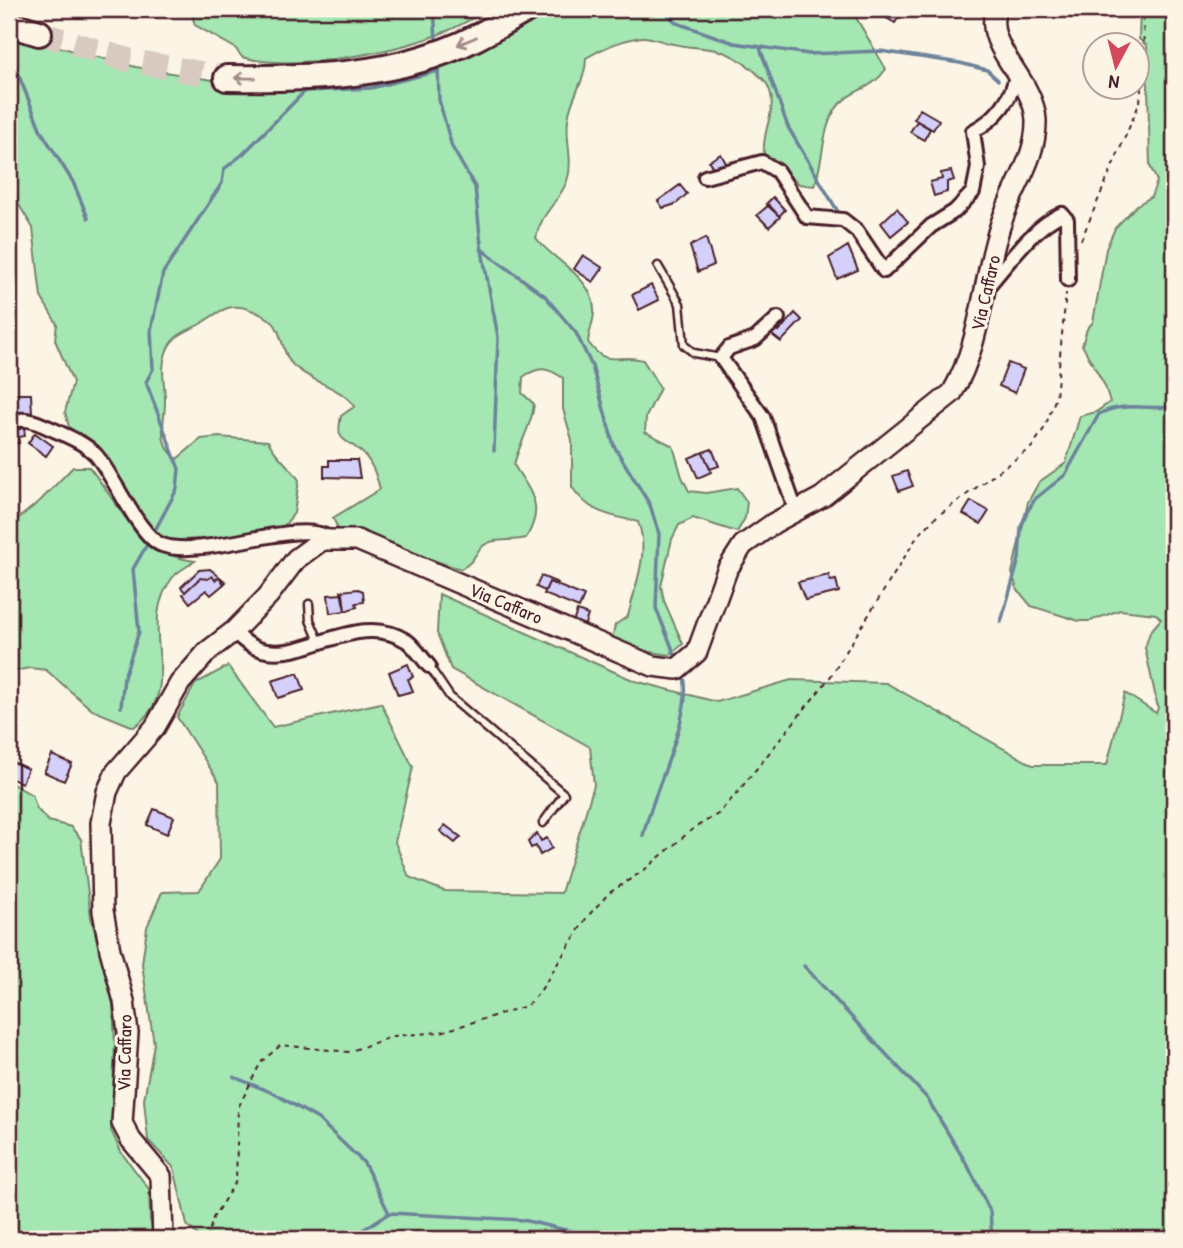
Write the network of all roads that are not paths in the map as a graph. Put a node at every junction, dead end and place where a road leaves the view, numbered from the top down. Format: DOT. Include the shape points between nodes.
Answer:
graph roads {
  1 [pos="527,9"];
  2 [pos="996,9"];
  3 [pos="9,24"];
  4 [pos="39,33"];
  5 [pos="1016,70"];
  6 [pos="227,78"];
  7 [pos="705,177"];
  8 [pos="658,266"];
  9 [pos="1068,280"];
  10 [pos="986,288"];
  11 [pos="778,318"];
  12 [pos="721,358"];
  13 [pos="9,422"];
  14 [pos="796,511"];
  15 [pos="331,539"];
  16 [pos="309,604"];
  17 [pos="234,631"];
  18 [pos="319,641"];
  19 [pos="429,666"];
  20 [pos="543,823"];
  21 [pos="163,1239"];
  1 -- 6 [label="highway, one-way" via="474,39 420,60 306,79"];
  2 -- 5 [label="street, Via Caffaro" via="993,30"];
  3 -- 4 [label="highway"];
  5 -- 7 [label="street" via="1010,97 985,125 972,131 978,167 973,192 884,271 857,231 843,220 807,217 777,171 762,162"];
  5 -- 10 [label="street, Via Caffaro" via="1035,107 1032,154 1003,216"];
  8 -- 12 [label="lane" via="680,304 684,345 694,353"];
  9 -- 10 [label="street" via="1067,220 1062,214 1025,244"];
  10 -- 14 [label="street, Via Caffaro" via="966,370 952,393 822,497"];
  11 -- 12 [label="street" via="755,340 729,348"];
  12 -- 14 [label="street" via="763,416"];
  13 -- 15 [label="street" via="32,420 88,449 145,534 162,545 204,549 312,532"];
  14 -- 15 [label="street, Via Caffaro" via="743,545 727,570 697,652 677,669 653,666 356,540"];
  15 -- 17 [label="street, Via Caffaro" via="309,546"];
  16 -- 18 [label="lane"];
  17 -- 18 [label="street" via="246,643 273,654"];
  17 -- 21 [label="street, Via Caffaro" via="208,651 180,683 155,727 116,772 101,822 103,911 128,1033 122,1124 161,1176"];
  18 -- 19 [label="street" via="382,631 408,642"];
  19 -- 20 [label="lane" via="450,697 564,794"];
}
